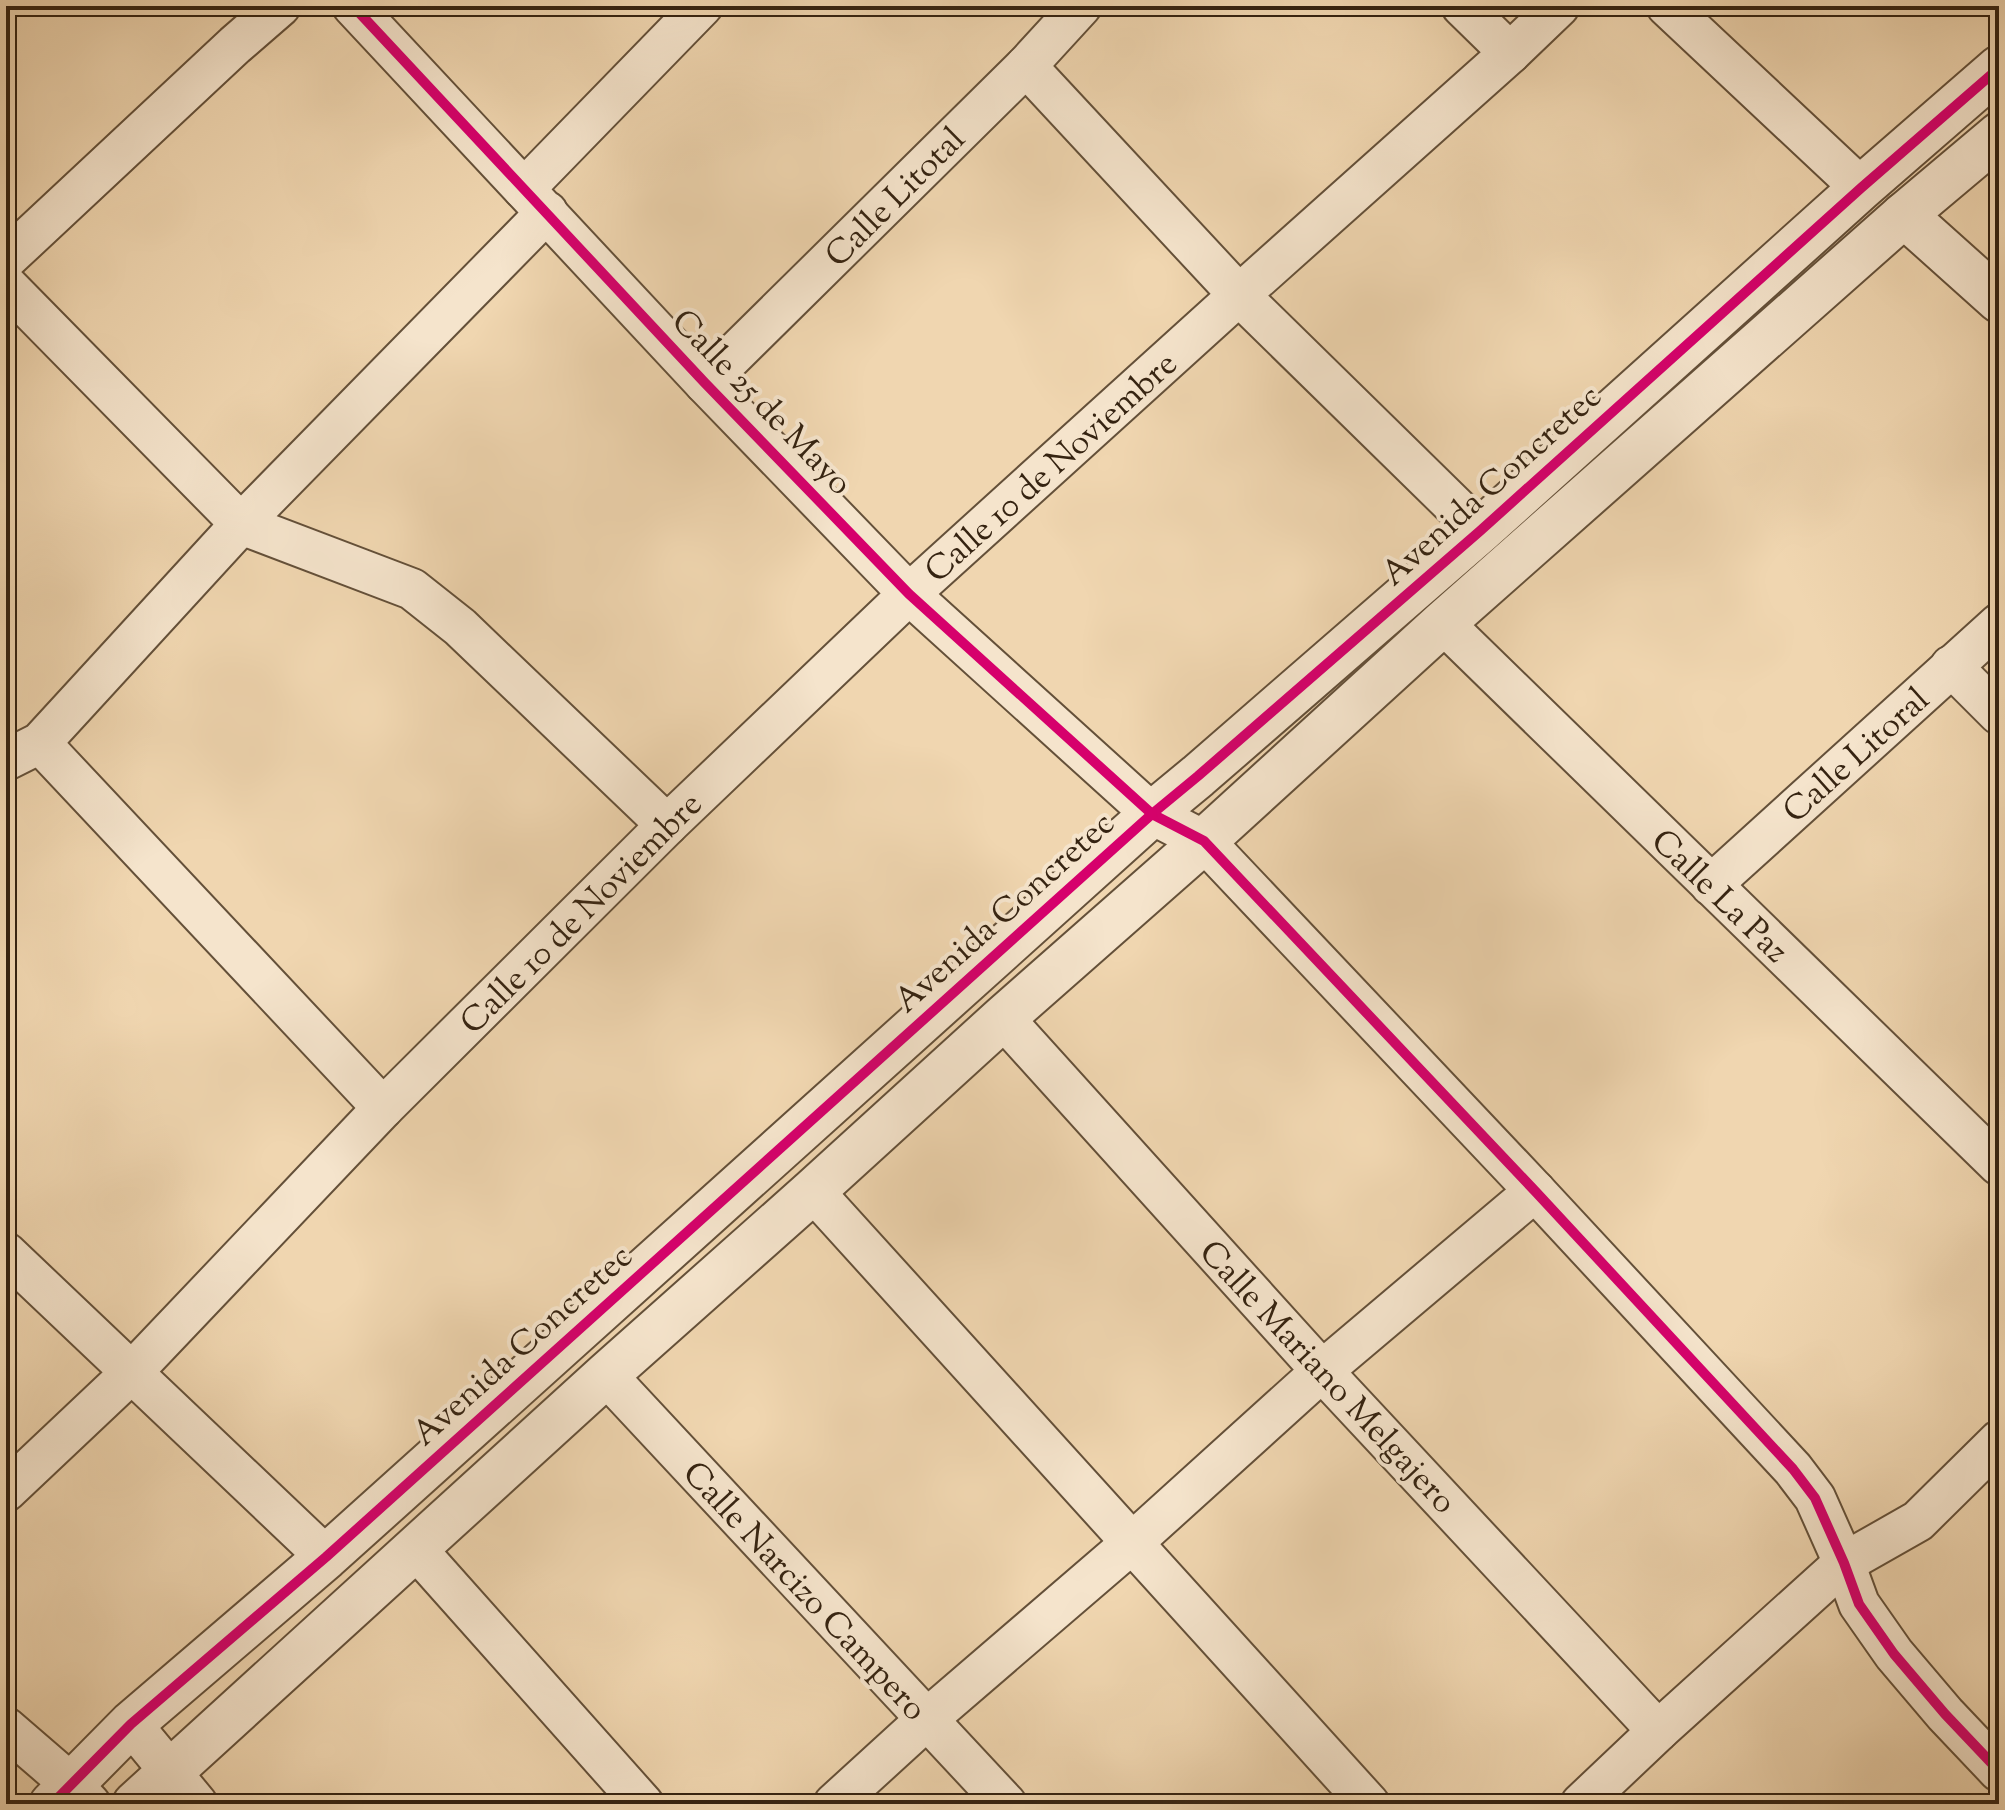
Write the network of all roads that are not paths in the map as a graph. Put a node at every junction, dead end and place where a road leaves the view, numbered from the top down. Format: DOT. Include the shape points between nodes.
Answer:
graph roads {
  1 [pos="280,6"];
  2 [pos="353,6"];
  3 [pos="702,6"];
  4 [pos="1081,6"];
  5 [pos="1462,6"];
  6 [pos="1559,6"];
  7 [pos="1667,6"];
  8 [pos="1510,53"];
  9 [pos="1026,66"];
  10 [pos="1999,68"];
  11 [pos="1999,135"];
  12 [pos="1861,188"];
  13 [pos="535,201"];
  14 [pos="1904,215"];
  15 [pos="6,259"];
  16 [pos="6,285"];
  17 [pos="1239,295"];
  18 [pos="1999,300"];
  19 [pos="705,383"];
  20 [pos="241,524"];
  21 [pos="1480,531"];
  22 [pos="909,594"];
  23 [pos="1443,623"];
  24 [pos="1999,624"];
  25 [pos="1951,666"];
  26 [pos="1999,714"];
  27 [pos="23,751"];
  28 [pos="1152,814"];
  29 [pos="667,825"];
  30 [pos="1204,841"];
  31 [pos="1711,885"];
  32 [pos="1003,1018"];
  33 [pos="383,1108"];
  34 [pos="1999,1165"];
  35 [pos="813,1191"];
  36 [pos="1535,1191"];
  37 [pos="6,1253"];
  38 [pos="1322,1371"];
  39 [pos="131,1373"];
  40 [pos="606,1375"];
  41 [pos="1999,1441"];
  42 [pos="6,1491"];
  43 [pos="1133,1542"];
  44 [pos="415,1548"];
  45 [pos="326,1557"];
  46 [pos="1844,1563"];
  47 [pos="926,1720"];
  48 [pos="131,1724"];
  49 [pos="6,1728"];
  50 [pos="1658,1731"];
  51 [pos="1999,1771"];
  52 [pos="184,1788"];
  53 [pos="1605,1796"];
  54 [pos="72,1798"];
  55 [pos="135,1804"];
  56 [pos="643,1804"];
  57 [pos="834,1804"];
  58 [pos="1006,1804"];
  59 [pos="1369,1804"];
  1 -- 15 [label="street"];
  2 -- 13 [label="street, Calle 25 de Mayo"];
  3 -- 13 [label="street"];
  4 -- 9 [label="street, Calle Litotal"];
  5 -- 8 [label="street"];
  6 -- 8 [label="street, Calle 10 de Noviembre"];
  7 -- 12 [label="street"];
  8 -- 17 [label="street, Calle 10 de Noviembre"];
  9 -- 17 [label="street"];
  9 -- 19 [label="street, Calle Litotal"];
  10 -- 12 [label="street, Avenida Concretec"];
  11 -- 14 [label="street"];
  12 -- 21 [label="street, Avenida Concretec"];
  13 -- 19 [label="street, Calle 25 de Mayo"];
  13 -- 20 [label="street"];
  14 -- 18 [label="street"];
  14 -- 23 [label="street"];
  16 -- 20 [label="street"];
  17 -- 21 [label="street"];
  17 -- 22 [label="street, Calle 10 de Noviembre"];
  19 -- 22 [label="street, Calle 25 de Mayo"];
  20 -- 27 [label="street"];
  20 -- 29 [label="street" via="412,589 460,627"];
  21 -- 28 [label="street, Avenida Concretec"];
  22 -- 28 [label="street, Calle 25 de Mayo"];
  22 -- 29 [label="street, Calle 10 de Noviembre"];
  23 -- 30 [label="street"];
  23 -- 31 [label="street, Calle La Paz"];
  24 -- 25 [label="street, Calle Litoral"];
  25 -- 26 [label="street"];
  25 -- 31 [label="street, Calle Litoral"];
  27 -- 33 [label="street"];
  28 -- 30 [label="street, Calle 25 de Mayo"];
  28 -- 45 [label="street, Avenida Concretec"];
  29 -- 33 [label="street, Calle 10 de Noviembre"];
  30 -- 32 [label="street"];
  30 -- 36 [label="street, Calle 25 de Mayo"];
  31 -- 34 [label="street, Calle La Paz"];
  32 -- 35 [label="street"];
  32 -- 38 [label="street, Calle Mariano Melgajero"];
  33 -- 39 [label="street, Calle 10 de Noviembre"];
  35 -- 40 [label="street"];
  35 -- 43 [label="street"];
  36 -- 38 [label="street"];
  36 -- 46 [label="street, Calle 25 de Mayo" via="1793,1469 1815,1498"];
  37 -- 39 [label="street"];
  38 -- 43 [label="street"];
  38 -- 50 [label="street, Calle Mariano Melgajero"];
  39 -- 42 [label="street, Calle 10 de Noviembre"];
  39 -- 45 [label="street"];
  40 -- 44 [label="street"];
  40 -- 47 [label="street, Calle Narcizo Campero"];
  41 -- 46 [label="street" via="1918,1521"];
  43 -- 47 [label="street"];
  43 -- 59 [label="street"];
  44 -- 52 [label="street"];
  44 -- 56 [label="street"];
  45 -- 48 [label="street, Avenida Concretec"];
  46 -- 50 [label="street"];
  46 -- 51 [label="street, Calle 25 de Mayo" via="1859,1604 1894,1654"];
  47 -- 57 [label="street"];
  47 -- 58 [label="street, Calle Narcizo Campero"];
  48 -- 52 [label="street"];
  48 -- 54 [label="street, Avenida Concretec"];
  49 -- 54 [label="street"];
  50 -- 53 [label="street"];
  52 -- 55 [label="street"];
}
